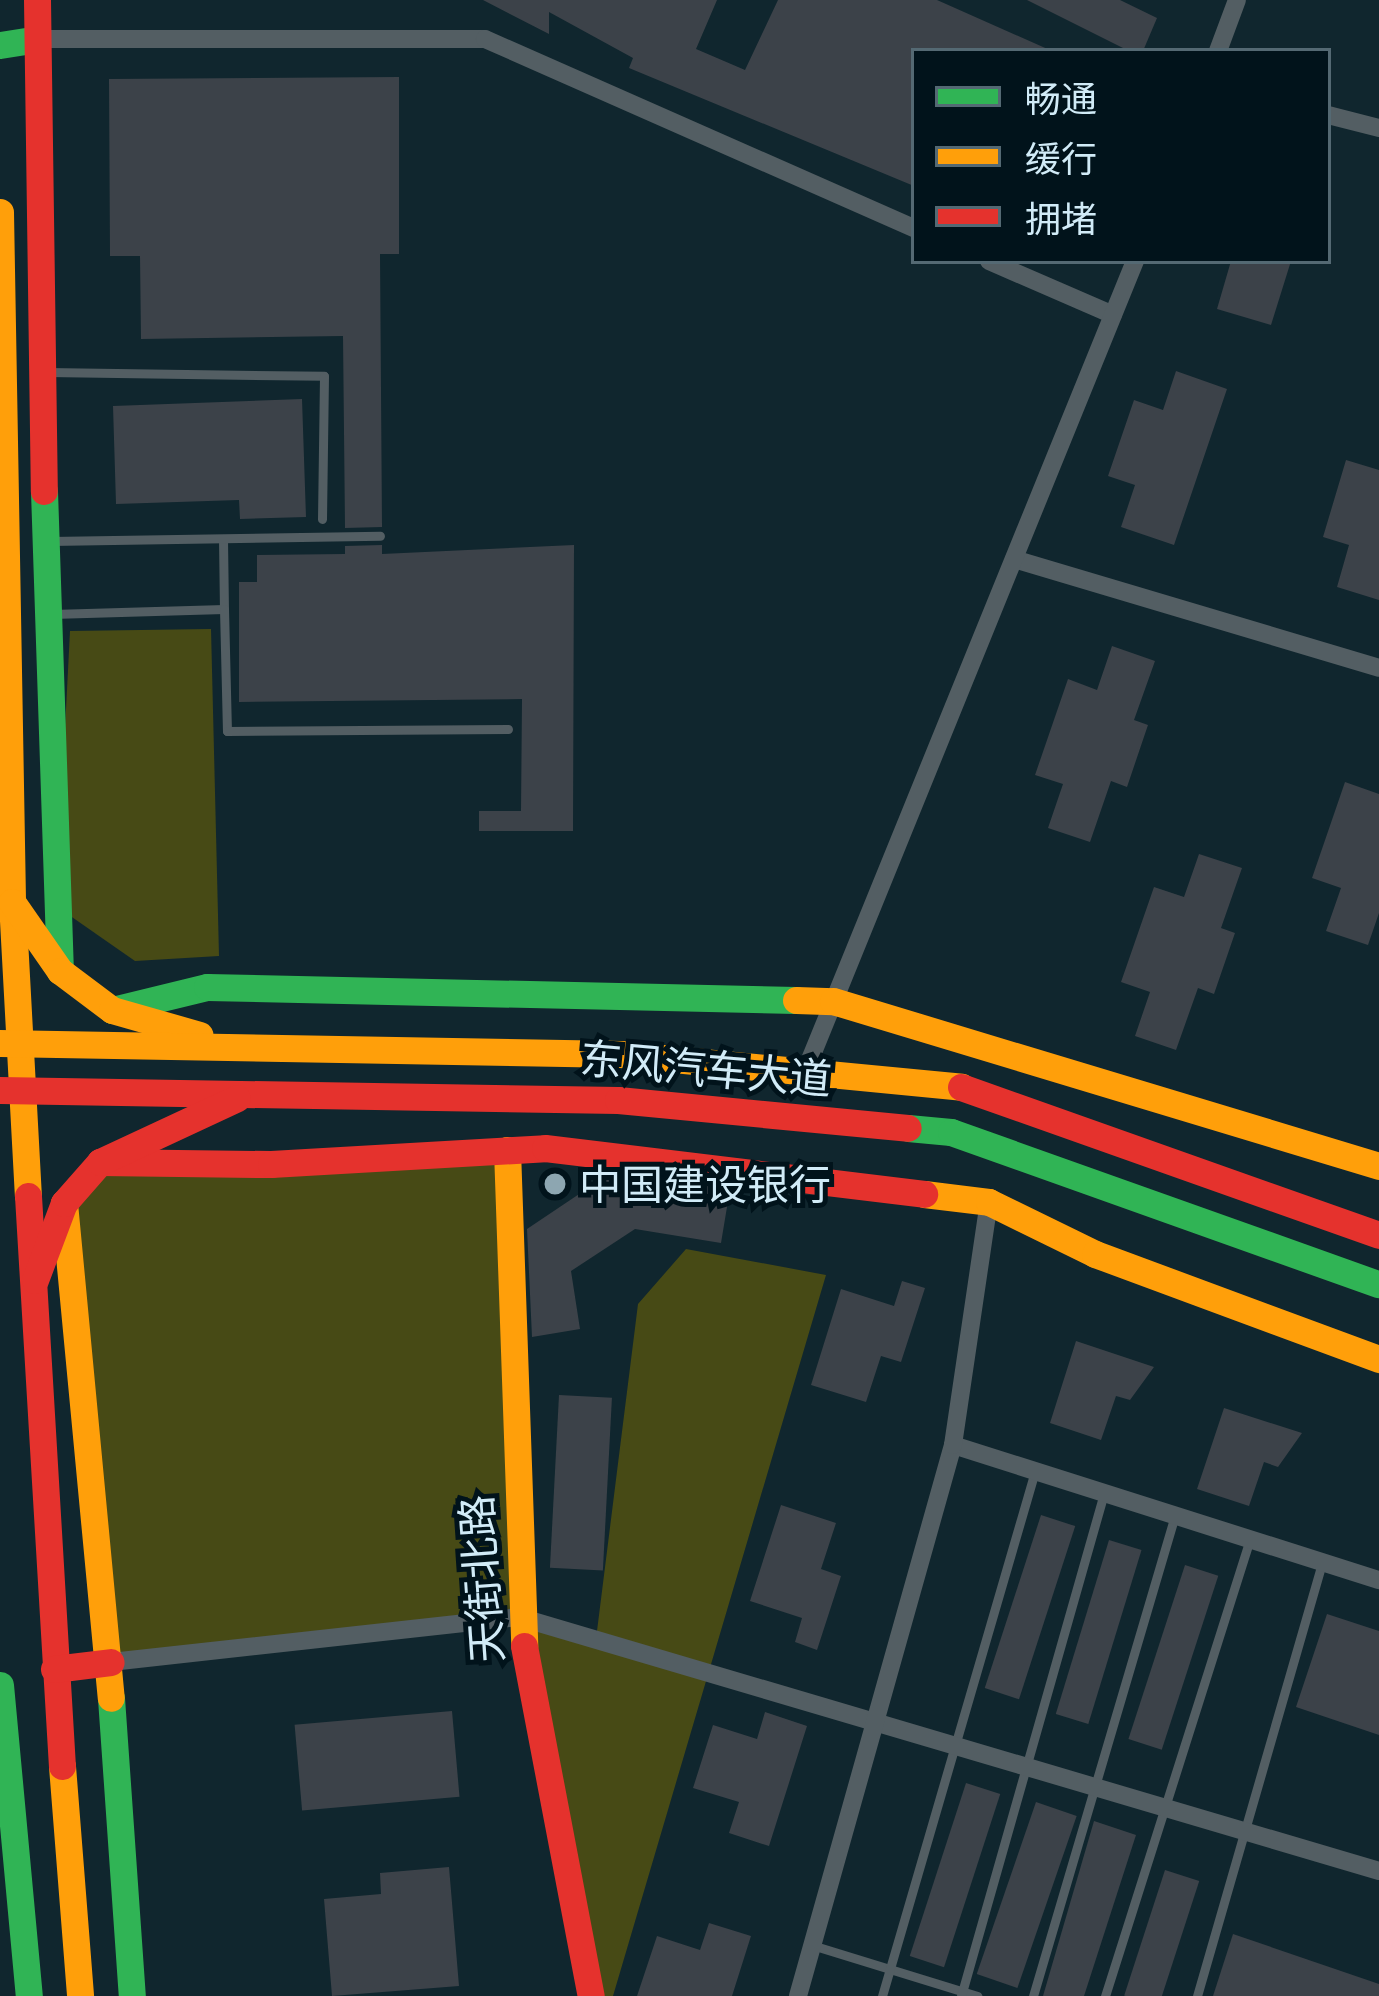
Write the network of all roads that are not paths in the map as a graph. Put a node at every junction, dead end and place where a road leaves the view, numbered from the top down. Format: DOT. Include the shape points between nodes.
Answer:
graph roads {
  1 [pos="37,0"];
  2 [pos="1237,0"];
  3 [pos="37,39"];
  4 [pos="0,45"];
  5 [pos="1219,48"];
  6 [pos="1331,116"];
  7 [pos="1379,128"];
  8 [pos="0,212"];
  9 [pos="911,227"];
  10 [pos="996,264"];
  11 [pos="1134,264"];
  12 [pos="1113,315"];
  13 [pos="42,386"];
  14 [pos="322,519"];
  15 [pos="380,536"];
  16 [pos="223,539"];
  17 [pos="45,542"];
  18 [pos="1013,559"];
  19 [pos="6,577"];
  20 [pos="224,609"];
  21 [pos="46,614"];
  22 [pos="1379,668"];
  23 [pos="508,729"];
  24 [pos="12,902"];
  25 [pos="61,970"];
  26 [pos="833,1001"];
  27 [pos="112,1010"];
  28 [pos="12,1044"];
  29 [pos="240,1046"];
  30 [pos="805,1072"];
  31 [pos="13,1089"];
  32 [pos="250,1093"];
  33 [pos="506,1150"];
  34 [pos="100,1162"];
  35 [pos="1379,1166"];
  36 [pos="989,1202"];
  37 [pos="64,1203"];
  38 [pos="1379,1235"];
  39 [pos="1379,1284"];
  40 [pos="33,1286"];
  41 [pos="1379,1359"];
  42 [pos="952,1445"];
  43 [pos="1035,1471"];
  44 [pos="1104,1493"];
  45 [pos="1175,1515"];
  46 [pos="1250,1539"];
  47 [pos="1322,1562"];
  48 [pos="1379,1580"];
  49 [pos="519,1617"];
  50 [pos="111,1662"];
  51 [pos="54,1670"];
  52 [pos="0,1684"];
  53 [pos="876,1723"];
  54 [pos="955,1746"];
  55 [pos="1027,1767"];
  56 [pos="1094,1787"];
  57 [pos="1165,1808"];
  58 [pos="1244,1832"];
  59 [pos="1379,1871"];
  60 [pos="124,1883"];
  61 [pos="71,1884"];
  62 [pos="815,1946"];
  63 [pos="891,1969"];
  64 [pos="19,1982"];
  65 [pos="962,1994"];
  66 [pos="80,1996"];
  67 [pos="132,1996"];
  68 [pos="591,1996"];
  69 [pos="798,1996"];
  70 [pos="882,1996"];
  71 [pos="978,1996"];
  72 [pos="1033,1996"];
  73 [pos="1105,1996"];
  74 [pos="1197,1996"];
  1 -- 3 [label="main road"];
  2 -- 5 [label="street"];
  3 -- 4 [label="main road"];
  3 -- 9 [label="street" via="485,39"];
  3 -- 13 [label="main road"];
  6 -- 7 [label="street"];
  8 -- 19 [label="main road"];
  10 -- 12 [label="street"];
  11 -- 12 [label="street"];
  12 -- 18 [label="street"];
  13 -- 14 [label="lane" via="324,376"];
  13 -- 17 [label="main road"];
  13 -- 19 [label="main road"];
  15 -- 16 [label="lane"];
  16 -- 17 [label="lane"];
  16 -- 20 [label="lane"];
  17 -- 21 [label="main road"];
  18 -- 22 [label="street"];
  18 -- 26 [label="street"];
  19 -- 24 [label="main road"];
  20 -- 21 [label="lane"];
  20 -- 23 [label="lane" via="227,731"];
  21 -- 25 [label="main road"];
  24 -- 25 [label="main road"];
  24 -- 28 [label="main road"];
  25 -- 27 [label="main road"];
  26 -- 27 [label="main road" via="207,987"];
  26 -- 30 [label="street"];
  26 -- 35 [label="main road"];
  27 -- 29 [label="main road"];
  28 -- 29 [label="main road, 东风汽车大道"];
  28 -- 31 [label="main road"];
  29 -- 30 [label="main road, 东风汽车大道" via="621,1054"];
  30 -- 38 [label="main road, 东风汽车大道" via="962,1087"];
  31 -- 32 [label="main road, 东风汽车大道"];
  31 -- 40 [label="main road"];
  32 -- 34 [label="main road"];
  32 -- 39 [label="main road, 东风汽车大道" via="618,1100 951,1132"];
  33 -- 34 [label="main road" via="272,1164"];
  33 -- 36 [label="main road"];
  33 -- 49 [label="main road, 天街北路"];
  34 -- 37 [label="main road"];
  36 -- 41 [label="main road" via="1094,1254"];
  36 -- 42 [label="street"];
  37 -- 40 [label="main road"];
  37 -- 50 [label="main road"];
  40 -- 51 [label="main road"];
  42 -- 43 [label="street"];
  42 -- 53 [label="street"];
  43 -- 44 [label="street"];
  43 -- 54 [label="lane"];
  44 -- 45 [label="street"];
  44 -- 55 [label="lane"];
  45 -- 46 [label="street"];
  45 -- 56 [label="lane"];
  46 -- 47 [label="street"];
  46 -- 57 [label="lane"];
  47 -- 48 [label="street"];
  47 -- 58 [label="lane"];
  49 -- 50 [label="street"];
  49 -- 53 [label="street"];
  49 -- 68 [label="main road, 天街北路"];
  50 -- 51 [label="main road"];
  50 -- 60 [label="main road"];
  51 -- 61 [label="main road"];
  52 -- 64 [label="main road"];
  53 -- 54 [label="street"];
  53 -- 62 [label="street"];
  54 -- 55 [label="street"];
  54 -- 63 [label="lane"];
  55 -- 56 [label="street"];
  55 -- 65 [label="lane"];
  56 -- 57 [label="street"];
  56 -- 72 [label="lane"];
  57 -- 58 [label="street"];
  57 -- 73 [label="lane"];
  58 -- 59 [label="street"];
  58 -- 74 [label="lane"];
  60 -- 61 [label="main road"];
  60 -- 67 [label="main road"];
  61 -- 66 [label="main road"];
  62 -- 63 [label="lane"];
  62 -- 69 [label="street"];
  63 -- 65 [label="lane"];
  63 -- 70 [label="lane"];
  65 -- 71 [label="lane"];
}
